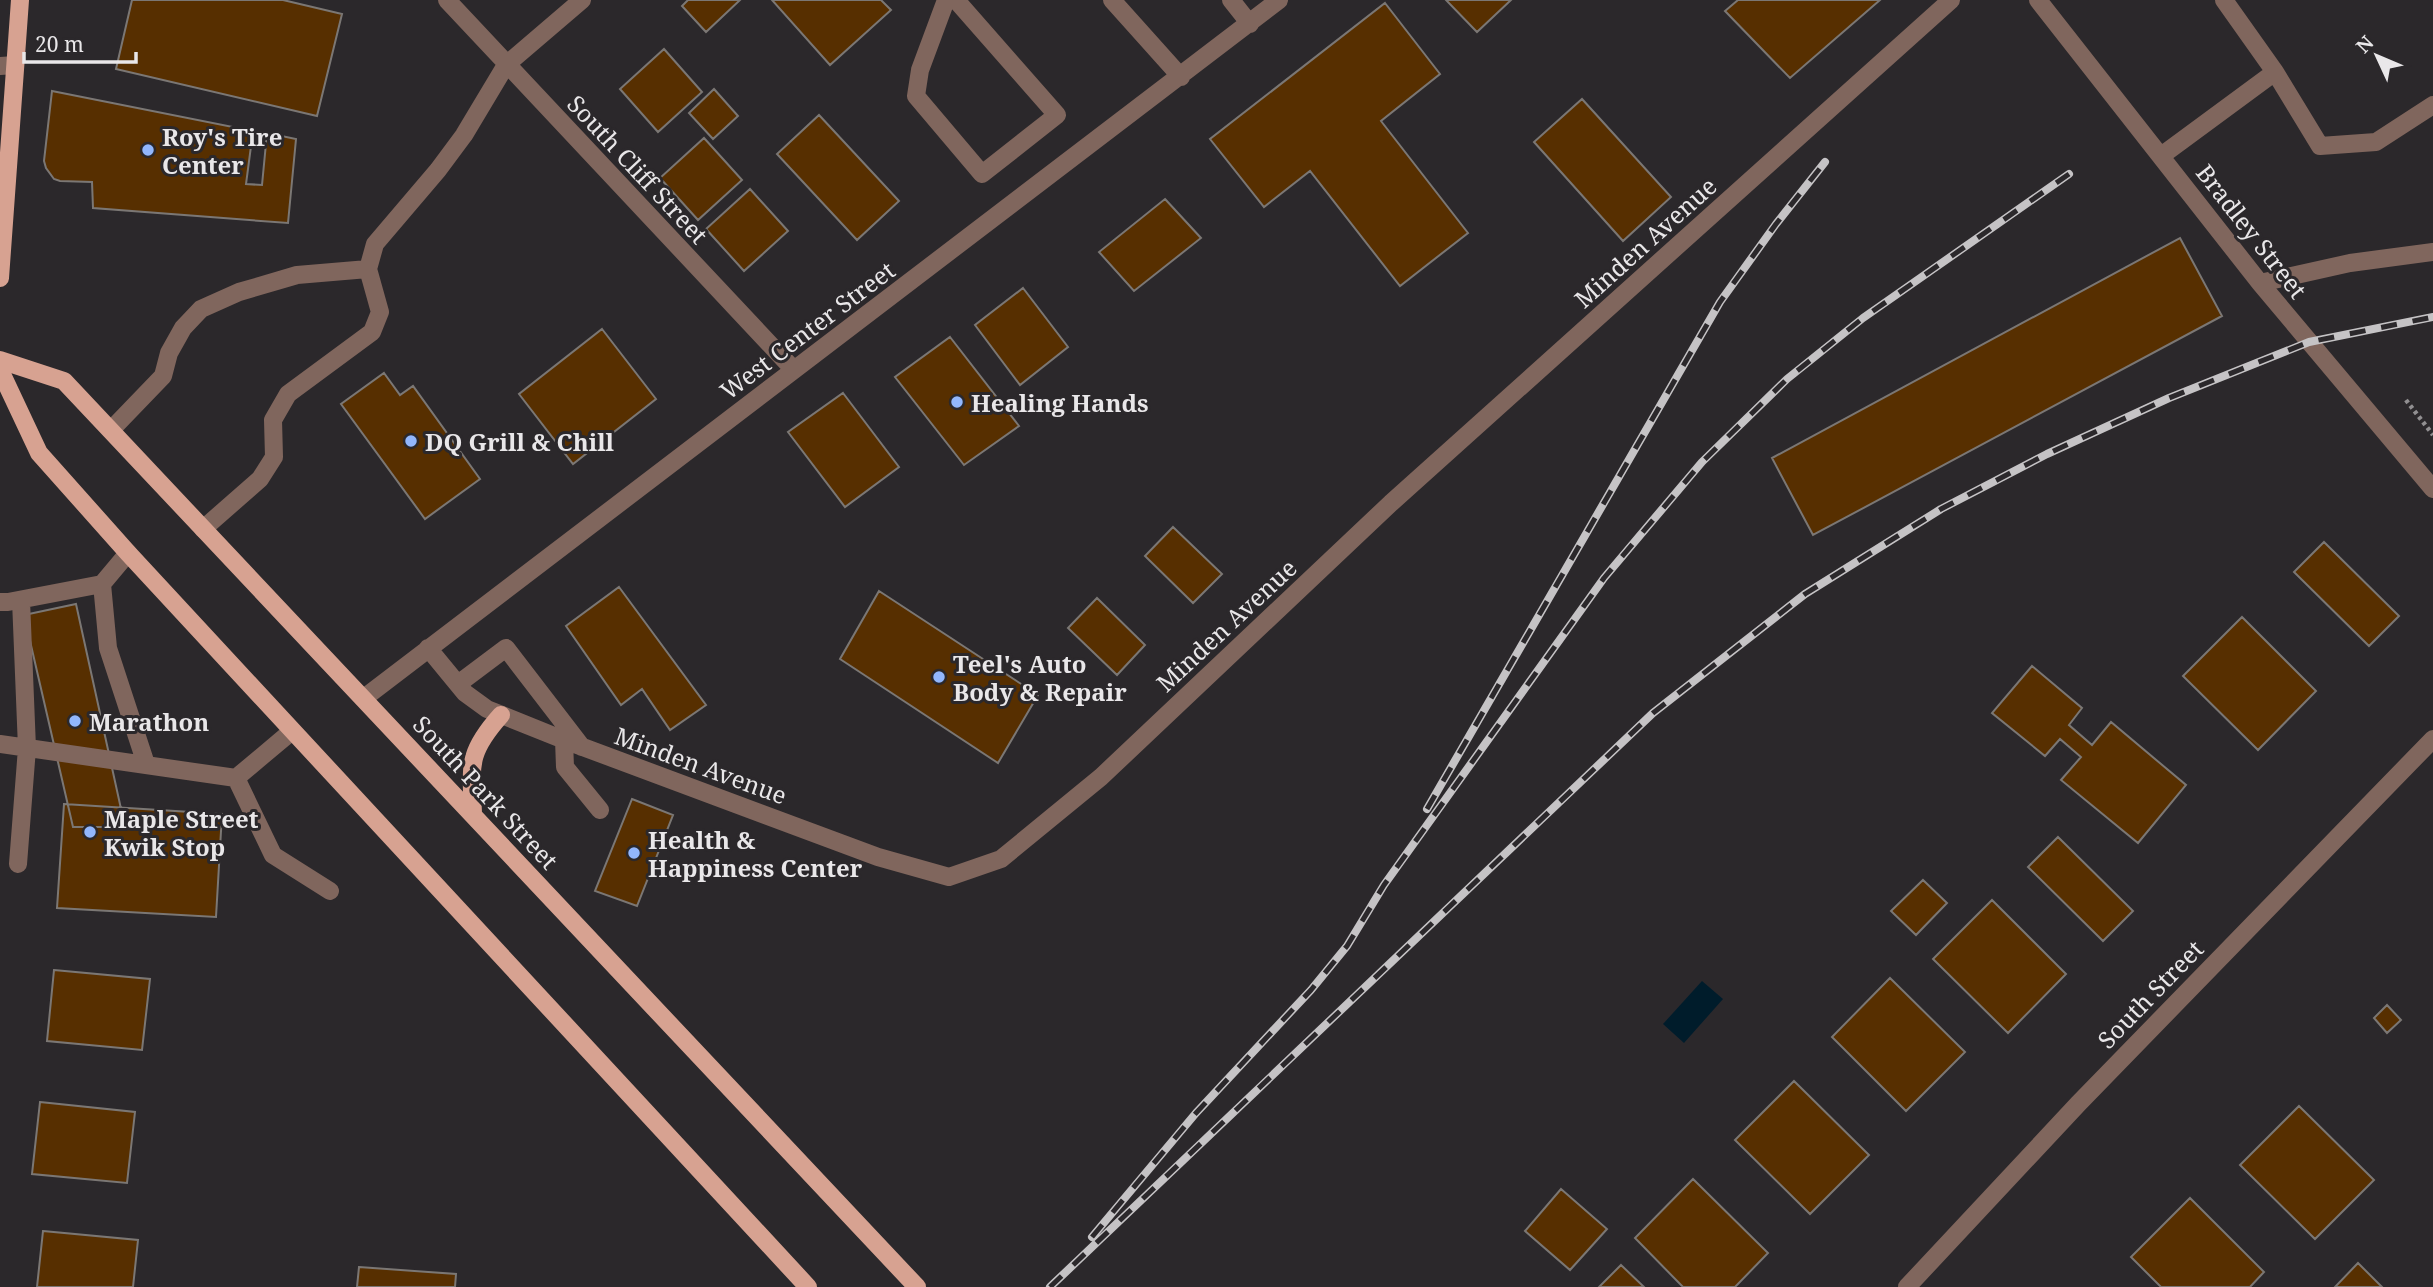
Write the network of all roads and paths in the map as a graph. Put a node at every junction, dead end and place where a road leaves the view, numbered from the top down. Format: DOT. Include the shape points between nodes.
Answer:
graph roads {
  1 [pos="20,0"];
  2 [pos="447,0"];
  3 [pos="582,0"];
  4 [pos="946,0"];
  5 [pos="956,0"];
  6 [pos="1112,0"];
  7 [pos="1231,0"];
  8 [pos="1279,0"];
  9 [pos="1951,0"];
  10 [pos="2038,0"];
  11 [pos="2224,0"];
  12 [pos="1250,24"];
  13 [pos="8,65"];
  14 [pos="506,65"];
  15 [pos="2275,72"];
  16 [pos="1181,77"];
  17 [pos="2433,106"];
  18 [pos="2161,156"];
  19 [pos="2433,252"];
  20 [pos="368,270"];
  21 [pos="0,278"];
  22 [pos="2260,283"];
  23 [pos="0,360"];
  24 [pos="0,370"];
  25 [pos="794,370"];
  26 [pos="2406,400"];
  27 [pos="111,430"];
  28 [pos="2433,435"];
  29 [pos="2433,489"];
  30 [pos="203,529"];
  31 [pos="128,554"];
  32 [pos="102,584"];
  33 [pos="21,600"];
  34 [pos="0,602"];
  35 [pos="428,648"];
  36 [pos="458,684"];
  37 [pos="364,698"];
  38 [pos="501,715"];
  39 [pos="292,731"];
  40 [pos="2433,739"];
  41 [pos="564,740"];
  42 [pos="0,744"];
  43 [pos="582,747"];
  44 [pos="27,748"];
  45 [pos="146,764"];
  46 [pos="236,778"];
  47 [pos="600,810"];
  48 [pos="472,813"];
  49 [pos="18,864"];
  50 [pos="330,891"];
  51 [pos="808,1287"];
  52 [pos="917,1287"];
  53 [pos="1907,1287"];
  1 -- 13 [label="main road"];
  2 -- 14 [label="street, South Cliff Street"];
  3 -- 14 [label="street"];
  4 -- 5 [label="street" via="920,70 916,96 982,174 1057,115"];
  6 -- 16 [label="street"];
  7 -- 12 [label="street"];
  8 -- 12 [label="street, West Center Street"];
  9 -- 43 [label="street, Minden Avenue" via="1391,503 1101,777 1001,859 949,877 878,857"];
  10 -- 18 [label="street, Bradley Street"];
  11 -- 15 [label="street"];
  12 -- 16 [label="street, West Center Street"];
  13 -- 21 [label="main road"];
  14 -- 20 [label="street" via="457,144 375,244"];
  14 -- 25 [label="street, South Cliff Street"];
  15 -- 17 [label="street" via="2319,146 2376,142"];
  15 -- 18 [label="street"];
  16 -- 25 [label="street, West Center Street"];
  18 -- 22 [label="street, Bradley Street"];
  19 -- 22 [label="street" via="2350,263"];
  20 -- 27 [label="street" via="297,275 201,309 183,328 163,376"];
  20 -- 30 [label="street" via="380,312 372,332 288,394 273,420 274,457 260,479"];
  22 -- 29 [label="street, Bradley Street"];
  23 -- 27 [label="main road, South Park Street" via="64,380"];
  24 -- 31 [label="main road" via="39,453"];
  25 -- 35 [label="street, West Center Street"];
  26 -- 28 [label="path"];
  27 -- 30 [label="main road, South Park Street"];
  30 -- 37 [label="main road, South Park Street"];
  31 -- 32 [label="street"];
  31 -- 39 [label="main road"];
  32 -- 33 [label="street"];
  32 -- 45 [label="street" via="108,648"];
  33 -- 34 [label="street"];
  33 -- 44 [label="street"];
  35 -- 36 [label="street, Minden Avenue"];
  35 -- 37 [label="street, West Center Street"];
  36 -- 38 [label="street, Minden Avenue"];
  36 -- 43 [label="street" via="506,648"];
  37 -- 48 [label="main road, South Park Street"];
  38 -- 41 [label="street, Minden Avenue"];
  38 -- 48 [label="main road" via="475,750"];
  39 -- 46 [label="street"];
  39 -- 51 [label="main road"];
  40 -- 53 [label="street, South Street"];
  41 -- 43 [label="street, Minden Avenue"];
  41 -- 47 [label="street" via="565,767"];
  42 -- 44 [label="street"];
  44 -- 45 [label="street"];
  44 -- 49 [label="street"];
  45 -- 46 [label="street"];
  46 -- 50 [label="street" via="273,855"];
  48 -- 52 [label="main road, South Park Street"];
}
